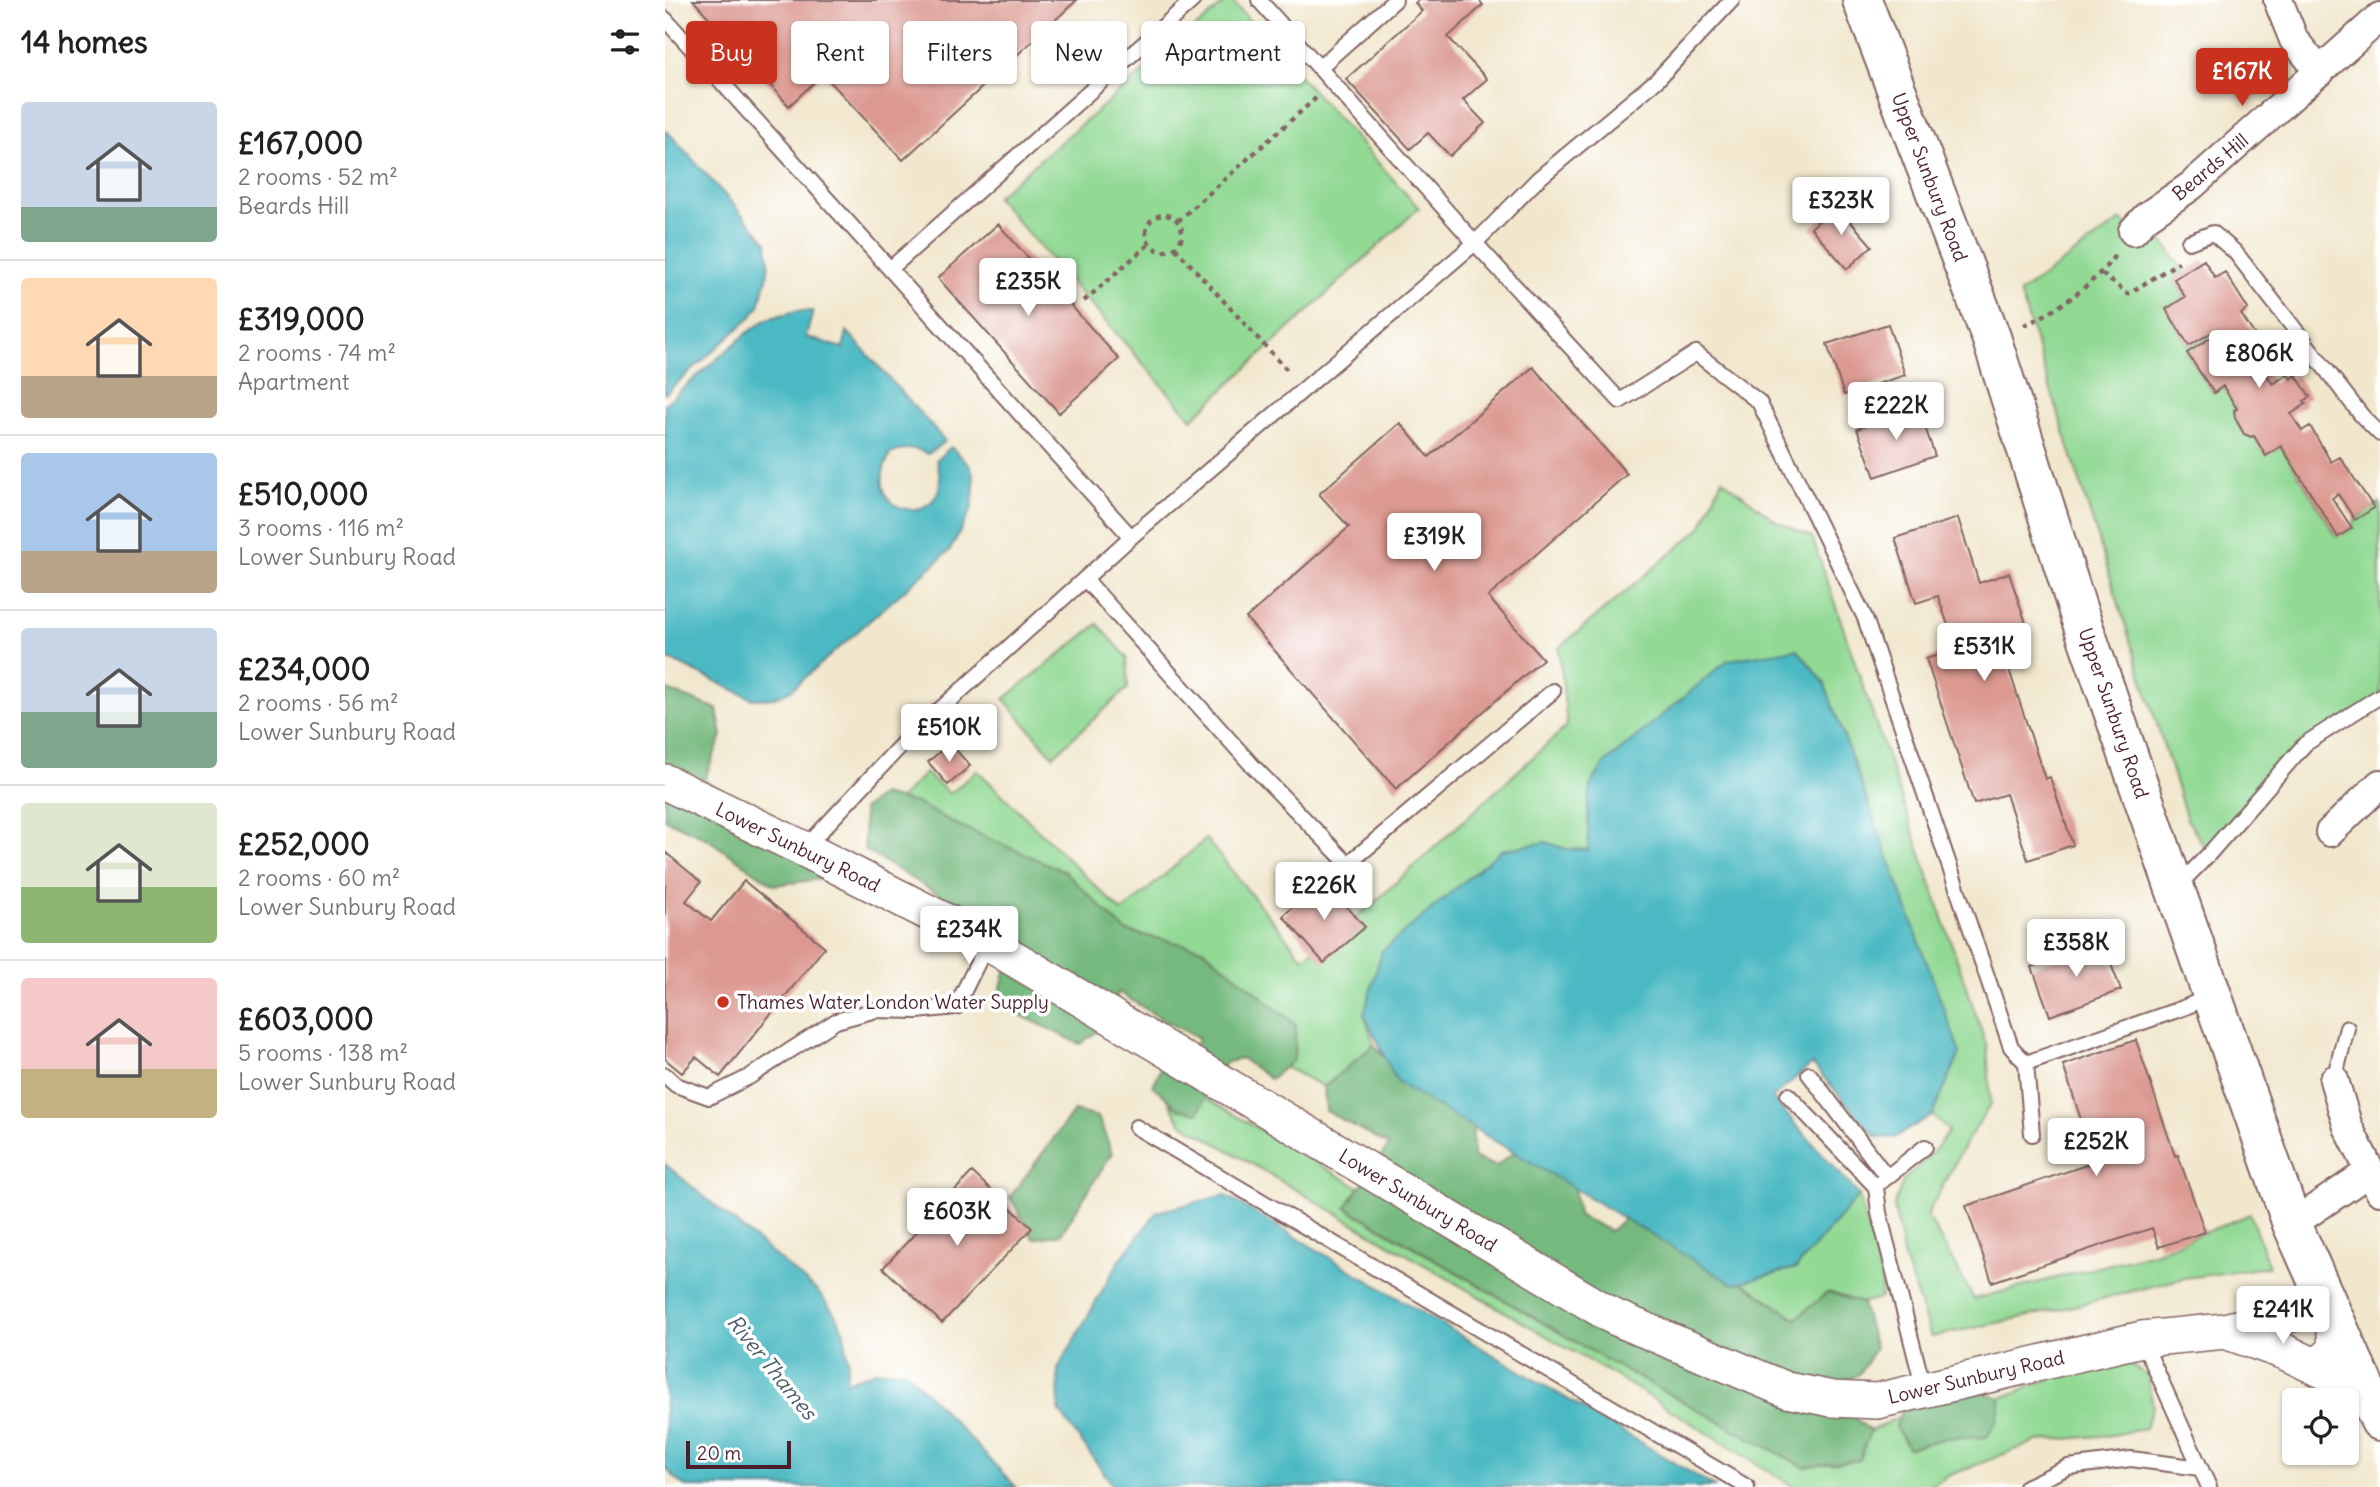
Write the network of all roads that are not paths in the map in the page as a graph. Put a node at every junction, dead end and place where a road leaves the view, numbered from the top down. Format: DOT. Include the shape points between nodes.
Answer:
graph roads {
  1 [pos="1193,0"];
  2 [pos="1259,0"];
  3 [pos="1395,0"];
  4 [pos="1732,0"];
  5 [pos="1862,0"];
  6 [pos="2278,0"];
  7 [pos="2380,17"];
  8 [pos="665,19"];
  9 [pos="1320,67"];
  10 [pos="2320,72"];
  11 [pos="2133,231"];
  12 [pos="2189,242"];
  13 [pos="1475,243"];
  14 [pos="890,269"];
  15 [pos="2380,434"];
  16 [pos="1131,537"];
  17 [pos="1086,579"];
  18 [pos="1553,691"];
  19 [pos="2380,696"];
  20 [pos="665,782"];
  21 [pos="2380,785"];
  22 [pos="2330,832"];
  23 [pos="804,849"];
  24 [pos="2175,889"];
  25 [pos="988,943"];
  26 [pos="2212,995"];
  27 [pos="2347,1028"];
  28 [pos="2026,1063"];
  29 [pos="1809,1074"];
  30 [pos="665,1075"];
  31 [pos="2335,1080"];
  32 [pos="1788,1095"];
  33 [pos="1136,1127"];
  34 [pos="2032,1134"];
  35 [pos="1925,1147"];
  36 [pos="1882,1182"];
  37 [pos="2375,1182"];
  38 [pos="2292,1224"];
  39 [pos="2327,1305"];
  40 [pos="2225,1331"];
  41 [pos="2142,1339"];
  42 [pos="2313,1365"];
  43 [pos="1924,1390"];
  44 [pos="2376,1413"];
  45 [pos="2200,1468"];
  46 [pos="1747,1487"];
  47 [pos="2027,1487"];
  48 [pos="2209,1487"];
  1 -- 14 [label="lane"];
  2 -- 9 [label="lane"];
  3 -- 9 [label="lane"];
  4 -- 13 [label="lane" via="1657,80 1538,179"];
  5 -- 24 [label="highway, Upper Sunbury Road" via="1991,337 2078,611"];
  6 -- 10 [label="street" via="2294,40"];
  7 -- 10 [label="street, Beards Hill"];
  8 -- 14 [label="lane"];
  9 -- 13 [label="lane"];
  10 -- 11 [label="street, Beards Hill"];
  12 -- 15 [label="lane" via="2213,233 2235,252"];
  13 -- 16 [label="lane"];
  13 -- 28 [label="lane" via="1620,401 1696,353 1759,402 1865,618 2011,1046"];
  14 -- 16 [label="lane"];
  16 -- 17 [label="lane"];
  17 -- 18 [label="lane" via="1348,864"];
  17 -- 23 [label="lane" via="904,742"];
  19 -- 24 [label="lane" via="2305,744"];
  20 -- 23 [label="street, Lower Sunbury Road"];
  21 -- 22 [label="street"];
  23 -- 25 [label="street, Lower Sunbury Road"];
  24 -- 26 [label="highway, Upper Sunbury Road"];
  25 -- 30 [label="lane" via="956,1007 876,1010 836,1021 709,1097 676,1085"];
  25 -- 43 [label="street, Lower Sunbury Road" via="1614,1317 1787,1390 1877,1401"];
  26 -- 28 [label="lane"];
  26 -- 38 [label="highway, Upper Sunbury Road"];
  27 -- 31 [label="lane"];
  28 -- 34 [label="lane"];
  29 -- 36 [label="lane"];
  31 -- 37 [label="street" via="2348,1127"];
  32 -- 36 [label="lane"];
  33 -- 46 [label="lane"];
  35 -- 36 [label="lane"];
  36 -- 43 [label="lane" via="1879,1213"];
  37 -- 38 [label="street"];
  38 -- 39 [label="highway, Upper Sunbury Road"];
  39 -- 40 [label="street, Lower Sunbury Road"];
  39 -- 42 [label="street" via="2336,1333 2334,1348 2324,1362"];
  39 -- 44 [label="highway, Upper Sunbury Road"];
  40 -- 41 [label="street, Lower Sunbury Road"];
  40 -- 42 [label="street, Lower Sunbury Road"];
  41 -- 43 [label="street, Lower Sunbury Road"];
  41 -- 45 [label="lane"];
  42 -- 44 [label="street, Lower Sunbury Road" via="2359,1391"];
  45 -- 47 [label="lane" via="2131,1459 2068,1467"];
  45 -- 48 [label="lane"];
}
